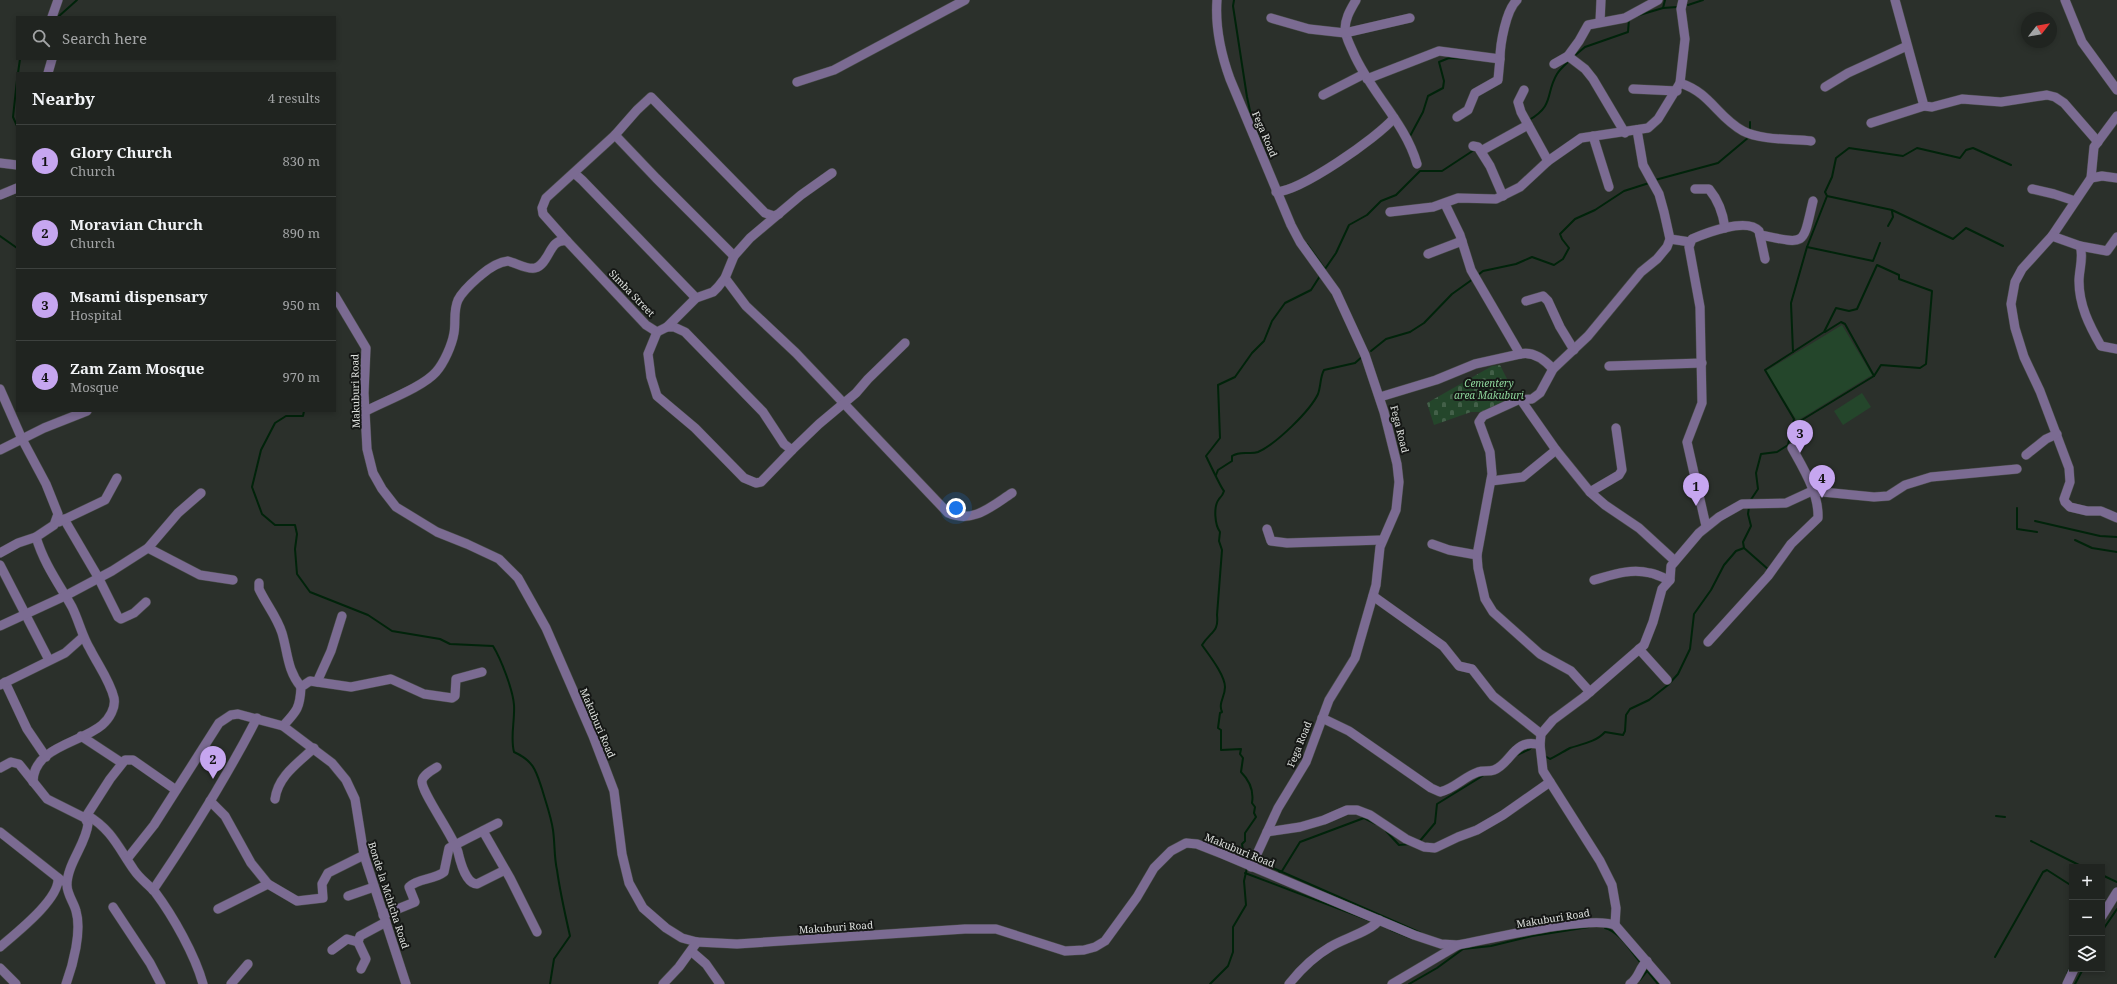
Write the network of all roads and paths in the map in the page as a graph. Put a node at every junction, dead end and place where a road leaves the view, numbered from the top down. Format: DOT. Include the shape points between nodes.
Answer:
graph roads {
  1 [pos="58,0"];
  2 [pos="965,0"];
  3 [pos="1217,0"];
  4 [pos="1356,0"];
  5 [pos="1516,0"];
  6 [pos="1601,0"];
  7 [pos="1658,0"];
  8 [pos="1682,0"];
  9 [pos="1895,0"];
  10 [pos="2065,0"];
  11 [pos="52,16"];
  12 [pos="1271,18"];
  13 [pos="1410,18"];
  14 [pos="1600,22"];
  15 [pos="1345,33"];
  16 [pos="1907,46"];
  17 [pos="1568,56"];
  18 [pos="1500,59"];
  19 [pos="52,60"];
  20 [pos="1554,64"];
  21 [pos="48,72"];
  22 [pos="1365,76"];
  23 [pos="797,82"];
  24 [pos="1678,87"];
  25 [pos="1825,87"];
  26 [pos="1633,89"];
  27 [pos="1524,90"];
  28 [pos="2117,90"];
  29 [pos="1323,95"];
  30 [pos="1924,106"];
  31 [pos="2117,116"];
  32 [pos="1457,117"];
  33 [pos="1394,118"];
  34 [pos="1871,123"];
  35 [pos="1528,125"];
  36 [pos="1637,130"];
  37 [pos="1624,133"];
  38 [pos="615,135"];
  39 [pos="1593,136"];
  40 [pos="1811,142"];
  41 [pos="2098,142"];
  42 [pos="1473,146"];
  43 [pos="1481,151"];
  44 [pos="1548,161"];
  45 [pos="0,163"];
  46 [pos="1417,164"];
  47 [pos="16,166"];
  48 [pos="832,173"];
  49 [pos="574,174"];
  50 [pos="2091,178"];
  51 [pos="2117,178"];
  52 [pos="1609,187"];
  53 [pos="16,188"];
  54 [pos="1695,189"];
  55 [pos="2032,189"];
  56 [pos="1276,192"];
  57 [pos="0,195"];
  58 [pos="1503,196"];
  59 [pos="1813,201"];
  60 [pos="2075,201"];
  61 [pos="1445,204"];
  62 [pos="1390,212"];
  63 [pos="779,214"];
  64 [pos="1725,228"];
  65 [pos="1760,235"];
  66 [pos="2052,236"];
  67 [pos="2117,237"];
  68 [pos="1670,239"];
  69 [pos="567,241"];
  70 [pos="1462,241"];
  71 [pos="1690,242"];
  72 [pos="2080,246"];
  73 [pos="1428,254"];
  74 [pos="734,256"];
  75 [pos="1766,259"];
  76 [pos="725,278"];
  77 [pos="336,298"];
  78 [pos="696,298"];
  79 [pos="1526,301"];
  80 [pos="667,327"];
  81 [pos="658,332"];
  82 [pos="905,343"];
  83 [pos="2117,349"];
  84 [pos="1574,350"];
  85 [pos="1520,354"];
  86 [pos="1702,363"];
  87 [pos="1609,366"];
  88 [pos="1553,369"];
  89 [pos="0,389"];
  90 [pos="1380,397"];
  91 [pos="1521,400"];
  92 [pos="844,403"];
  93 [pos="366,411"];
  94 [pos="84,412"];
  95 [pos="1616,428"];
  96 [pos="2057,434"];
  97 [pos="22,439"];
  98 [pos="1792,448"];
  99 [pos="0,450"];
  100 [pos="792,450"];
  101 [pos="1556,450"];
  102 [pos="2026,455"];
  103 [pos="2018,469"];
  104 [pos="117,478"];
  105 [pos="1491,481"];
  106 [pos="1812,491"];
  107 [pos="1590,492"];
  108 [pos="201,493"];
  109 [pos="1012,493"];
  110 [pos="2117,518"];
  111 [pos="64,519"];
  112 [pos="54,525"];
  113 [pos="1706,526"];
  114 [pos="1267,529"];
  115 [pos="36,537"];
  116 [pos="1382,540"];
  117 [pos="1432,544"];
  118 [pos="148,548"];
  119 [pos="0,553"];
  120 [pos="1477,555"];
  121 [pos="1675,561"];
  122 [pos="0,565"];
  123 [pos="98,577"];
  124 [pos="233,580"];
  125 [pos="1594,580"];
  126 [pos="1670,580"];
  127 [pos="259,583"];
  128 [pos="65,596"];
  129 [pos="1373,596"];
  130 [pos="146,602"];
  131 [pos="26,615"];
  132 [pos="342,616"];
  133 [pos="0,626"];
  134 [pos="83,637"];
  135 [pos="1708,642"];
  136 [pos="1640,649"];
  137 [pos="49,660"];
  138 [pos="482,672"];
  139 [pos="1666,680"];
  140 [pos="318,682"];
  141 [pos="2,683"];
  142 [pos="301,687"];
  143 [pos="1590,692"];
  144 [pos="257,718"];
  145 [pos="1322,718"];
  146 [pos="282,726"];
  147 [pos="1540,734"];
  148 [pos="81,736"];
  149 [pos="1540,745"];
  150 [pos="314,748"];
  151 [pos="46,757"];
  152 [pos="122,763"];
  153 [pos="437,767"];
  154 [pos="0,768"];
  155 [pos="33,782"];
  156 [pos="1550,782"];
  157 [pos="176,790"];
  158 [pos="275,799"];
  159 [pos="210,801"];
  160 [pos="86,816"];
  161 [pos="498,823"];
  162 [pos="483,831"];
  163 [pos="0,832"];
  164 [pos="1266,832"];
  165 [pos="456,844"];
  166 [pos="364,855"];
  167 [pos="128,859"];
  168 [pos="1251,867"];
  169 [pos="506,870"];
  170 [pos="58,878"];
  171 [pos="67,884"];
  172 [pos="268,884"];
  173 [pos="374,887"];
  174 [pos="153,890"];
  175 [pos="2117,892"];
  176 [pos="348,896"];
  177 [pos="113,907"];
  178 [pos="218,909"];
  179 [pos="2105,911"];
  180 [pos="385,918"];
  181 [pos="1379,920"];
  182 [pos="1615,925"];
  183 [pos="537,932"];
  184 [pos="358,942"];
  185 [pos="697,942"];
  186 [pos="1458,945"];
  187 [pos="0,947"];
  188 [pos="332,950"];
  189 [pos="691,951"];
  190 [pos="1647,961"];
  191 [pos="248,964"];
  192 [pos="0,968"];
  193 [pos="361,969"];
  194 [pos="2073,972"];
  195 [pos="1402,982"];
  196 [pos="16,984"];
  197 [pos="66,984"];
  198 [pos="161,984"];
  199 [pos="203,984"];
  200 [pos="231,984"];
  201 [pos="406,984"];
  202 [pos="663,984"];
  203 [pos="720,984"];
  204 [pos="1289,984"];
  205 [pos="1392,984"];
  206 [pos="1630,984"];
  207 [pos="1666,984"];
  208 [pos="2067,984"];
  1 -- 11 [label="street"];
  2 -- 23 [label="street" via="834,70"];
  3 -- 56 [label="street, Fega Road" via="1217,29 1222,59"];
  4 -- 15 [label="street" via="1348,15"];
  5 -- 18 [label="street" via="1511,7"];
  6 -- 14 [label="street"];
  7 -- 14 [label="street" via="1626,18"];
  8 -- 24 [label="street" via="1685,39"];
  9 -- 16 [label="street"];
  10 -- 28 [label="street" via="2082,42"];
  12 -- 15 [label="street" via="1309,29"];
  13 -- 15 [label="street"];
  14 -- 17 [label="street" via="1590,23 1584,28 1579,41"];
  15 -- 22 [label="street"];
  16 -- 25 [label="street" via="1848,73"];
  16 -- 30 [label="street"];
  17 -- 20 [label="street"];
  17 -- 37 [label="street" via="1585,69"];
  18 -- 22 [label="street" via="1439,51"];
  18 -- 32 [label="street" via="1498,80 1475,93 1468,110"];
  19 -- 21 [label="street"];
  22 -- 29 [label="street"];
  22 -- 33 [label="street"];
  24 -- 26 [label="street"];
  24 -- 36 [label="street" via="1653,124"];
  24 -- 40 [label="street" via="1693,87 1744,132"];
  27 -- 35 [label="street" via="1518,102"];
  30 -- 34 [label="street"];
  30 -- 41 [label="street" via="1932,107 1962,99 2001,102 2047,95 2064,103"];
  31 -- 41 [label="street"];
  33 -- 46 [label="street" via="1410,145"];
  33 -- 56 [label="street" via="1378,133 1312,179 1289,190"];
  35 -- 43 [label="street"];
  35 -- 44 [label="street"];
  36 -- 37 [label="street"];
  36 -- 68 [label="street" via="1643,165 1659,194"];
  37 -- 39 [label="street"];
  38 -- 49 [label="street" via="590,156"];
  38 -- 63 [label="street" via="651,97 765,214"];
  38 -- 74 [label="street"];
  39 -- 44 [label="street" via="1581,138"];
  39 -- 52 [label="street"];
  41 -- 50 [label="street" via="2092,153"];
  42 -- 43 [label="street"];
  43 -- 58 [label="street"];
  44 -- 58 [label="street" via="1530,179"];
  45 -- 47 [label="street"];
  48 -- 63 [label="street"];
  49 -- 69 [label="street, Simba Street" via="546,198 542,208 544,214"];
  49 -- 78 [label="street"];
  50 -- 51 [label="street"];
  50 -- 60 [label="street"];
  53 -- 57 [label="street"];
  54 -- 64 [label="street" via="1709,189 1715,196 1722,211"];
  55 -- 60 [label="street"];
  56 -- 90 [label="street, Fega Road" via="1300,242 1342,303"];
  58 -- 61 [label="street" via="1487,200 1458,198"];
  59 -- 65 [label="street" via="1805,236 1800,240"];
  60 -- 66 [label="street"];
  61 -- 62 [label="street"];
  61 -- 70 [label="street"];
  63 -- 74 [label="street" via="750,238"];
  64 -- 65 [label="street" via="1753,226"];
  64 -- 71 [label="street" via="1702,234"];
  65 -- 75 [label="street"];
  66 -- 72 [label="street"];
  66 -- 96 [label="street" via="2022,269 2015,282 2011,304 2024,357"];
  67 -- 72 [label="street" via="2109,250"];
  68 -- 71 [label="street"];
  68 -- 84 [label="street" via="1662,254 1641,272"];
  69 -- 81 [label="street, Simba Street" via="646,325"];
  69 -- 93 [label="street" via="556,243 541,265 536,268 505,261 485,272 463,294 455,309 452,339 439,368 431,377"];
  70 -- 73 [label="street"];
  70 -- 85 [label="street" via="1471,270"];
  71 -- 86 [label="street" via="1690,257 1700,307"];
  72 -- 83 [label="street" via="2082,254 2079,283 2082,307 2101,346"];
  74 -- 76 [label="street"];
  76 -- 78 [label="street" via="713,292"];
  76 -- 92 [label="street" via="746,306"];
  77 -- 93 [label="street, Makuburi Road" via="366,348"];
  78 -- 80 [label="street"];
  79 -- 84 [label="street" via="1543,296 1548,301"];
  80 -- 81 [label="street"];
  80 -- 100 [label="street" via="684,332 762,412 784,444"];
  81 -- 100 [label="street" via="648,354 650,378 657,396 696,428 744,478 761,482"];
  82 -- 92 [label="street"];
  84 -- 88 [label="street"];
  85 -- 88 [label="street" via="1539,357"];
  85 -- 90 [label="street" via="1475,364 1430,382"];
  86 -- 87 [label="street"];
  86 -- 113 [label="street" via="1702,402 1687,442"];
  88 -- 91 [label="street" via="1540,393 1532,399"];
  89 -- 97 [label="street"];
  90 -- 116 [label="street, Fega Road" via="1394,446 1399,482 1396,510"];
  91 -- 101 [label="street"];
  91 -- 105 [label="street" via="1480,419 1490,452"];
  92 -- 100 [label="street"];
  92 -- 109 [label="street" via="948,514 972,517"];
  93 -- 185 [label="street, Makuburi Road" via="367,449 373,473 396,507 437,532 498,559 518,578 546,628 614,791 622,854 634,895 643,908 666,928 682,938"];
  94 -- 97 [label="street"];
  95 -- 107 [label="street" via="1622,470 1619,475"];
  96 -- 102 [label="street" via="2046,439"];
  96 -- 110 [label="street" via="2070,468 2070,482 2064,498 2066,504"];
  97 -- 99 [label="street"];
  97 -- 112 [label="street" via="46,484 58,514"];
  98 -- 106 [label="street"];
  101 -- 105 [label="street" via="1523,477"];
  101 -- 107 [label="street"];
  103 -- 106 [label="street" via="1931,477 1905,485 1888,496"];
  104 -- 111 [label="street" via="105,500"];
  105 -- 120 [label="street"];
  106 -- 113 [label="street" via="1786,503 1742,504"];
  106 -- 135 [label="street" via="1818,512 1816,522 1791,544 1768,576"];
  107 -- 121 [label="street" via="1639,528"];
  108 -- 118 [label="street" via="178,513"];
  111 -- 112 [label="street"];
  111 -- 123 [label="street"];
  112 -- 115 [label="street"];
  113 -- 121 [label="street"];
  114 -- 116 [label="street" via="1271,541 1287,543"];
  115 -- 119 [label="street"];
  115 -- 128 [label="street" via="42,557"];
  116 -- 129 [label="street, Fega Road"];
  117 -- 120 [label="street"];
  118 -- 123 [label="street"];
  118 -- 124 [label="street" via="200,575"];
  120 -- 143 [label="street" via="1485,599 1493,612 1540,654 1571,671"];
  121 -- 126 [label="street" via="1671,566"];
  122 -- 131 [label="street"];
  123 -- 128 [label="street"];
  123 -- 130 [label="street" via="119,618 134,613"];
  125 -- 126 [label="street" via="1636,571"];
  126 -- 136 [label="street" via="1662,589 1653,622"];
  127 -- 142 [label="street" via="259,589 282,633 288,666"];
  128 -- 131 [label="street"];
  128 -- 134 [label="street" via="77,618"];
  129 -- 145 [label="street, Fega Road" via="1355,658 1329,700"];
  129 -- 147 [label="street" via="1443,646 1459,666 1472,669 1493,696"];
  131 -- 133 [label="street"];
  131 -- 137 [label="street"];
  132 -- 140 [label="street"];
  134 -- 137 [label="street" via="64,653"];
  134 -- 148 [label="street" via="114,699 110,716 101,726"];
  136 -- 139 [label="street"];
  136 -- 143 [label="street"];
  137 -- 141 [label="street"];
  138 -- 140 [label="street" via="456,679 455,696 452,698 424,694 394,679 351,686"];
  140 -- 142 [label="street" via="310,681"];
  141 -- 151 [label="street" via="27,729"];
  142 -- 146 [label="street" via="300,705"];
  143 -- 147 [label="street" via="1553,720"];
  144 -- 146 [label="street, Bonde la Mchicha Road"];
  144 -- 157 [label="street, Bonde la Mchicha Road" via="238,714 231,715 219,723"];
  144 -- 159 [label="street"];
  145 -- 149 [label="street" via="1349,731 1440,792 1478,772 1494,770 1510,754 1524,745"];
  145 -- 164 [label="street, Fega Road" via="1306,762"];
  146 -- 150 [label="street, Bonde la Mchicha Road"];
  147 -- 149 [label="street"];
  148 -- 151 [label="street"];
  148 -- 152 [label="street"];
  149 -- 156 [label="street" via="1542,765"];
  150 -- 158 [label="street" via="281,779"];
  150 -- 166 [label="street, Bonde la Mchicha Road" via="338,769 351,789 357,807"];
  151 -- 155 [label="street" via="36,768"];
  152 -- 157 [label="street" via="125,760 133,760"];
  152 -- 160 [label="street"];
  153 -- 165 [label="street" via="422,781 429,799"];
  154 -- 155 [label="street" via="11,762 19,764"];
  155 -- 160 [label="street" via="47,799"];
  156 -- 164 [label="street" via="1502,816 1435,848 1424,847 1406,839 1370,815 1356,810 1347,810 1300,827"];
  156 -- 182 [label="street" via="1573,815 1605,870 1614,894"];
  157 -- 167 [label="street, Bonde la Mchicha Road"];
  159 -- 172 [label="street" via="225,816 251,863"];
  159 -- 174 [label="street"];
  160 -- 167 [label="street" via="106,828"];
  160 -- 171 [label="street" via="88,828 72,863"];
  161 -- 162 [label="street"];
  162 -- 165 [label="street"];
  162 -- 169 [label="street"];
  163 -- 170 [label="street"];
  164 -- 168 [label="street, Fega Road"];
  165 -- 169 [label="street" via="461,862 473,884"];
  165 -- 180 [label="street" via="447,852 444,872 414,883 409,887 415,902"];
  166 -- 172 [label="street" via="328,872 322,884 323,898 297,901"];
  166 -- 173 [label="street, Bonde la Mchicha Road"];
  167 -- 174 [label="street" via="138,876"];
  168 -- 181 [label="street, Makuburi Road"];
  168 -- 185 [label="street, Makuburi Road" via="1197,844 1181,845 1166,855 1154,868 1137,897 1105,940 1084,950 1065,951 996,929 737,944"];
  169 -- 183 [label="street"];
  170 -- 171 [label="street"];
  170 -- 187 [label="street" via="59,885 47,902"];
  171 -- 197 [label="street" via="76,912 77,926 75,948"];
  172 -- 178 [label="street"];
  173 -- 176 [label="street"];
  173 -- 180 [label="street, Bonde la Mchicha Road"];
  174 -- 199 [label="street" via="192,954"];
  175 -- 179 [label="street"];
  177 -- 198 [label="street"];
  180 -- 184 [label="street" via="360,936"];
  180 -- 201 [label="street, Bonde la Mchicha Road"];
  181 -- 186 [label="street, Makuburi Road" via="1441,944"];
  181 -- 204 [label="street" via="1373,927 1342,940 1306,963"];
  182 -- 186 [label="street, Makuburi Road" via="1605,922 1576,924"];
  182 -- 190 [label="street"];
  184 -- 188 [label="street" via="347,939"];
  184 -- 193 [label="street" via="366,959"];
  185 -- 189 [label="street"];
  186 -- 195 [label="street"];
  189 -- 202 [label="street"];
  189 -- 203 [label="street" via="706,964"];
  190 -- 206 [label="street" via="1636,980"];
  190 -- 207 [label="street"];
  191 -- 200 [label="street"];
  192 -- 196 [label="street"];
  194 -- 208 [label="street"];
  195 -- 205 [label="street"];
}
